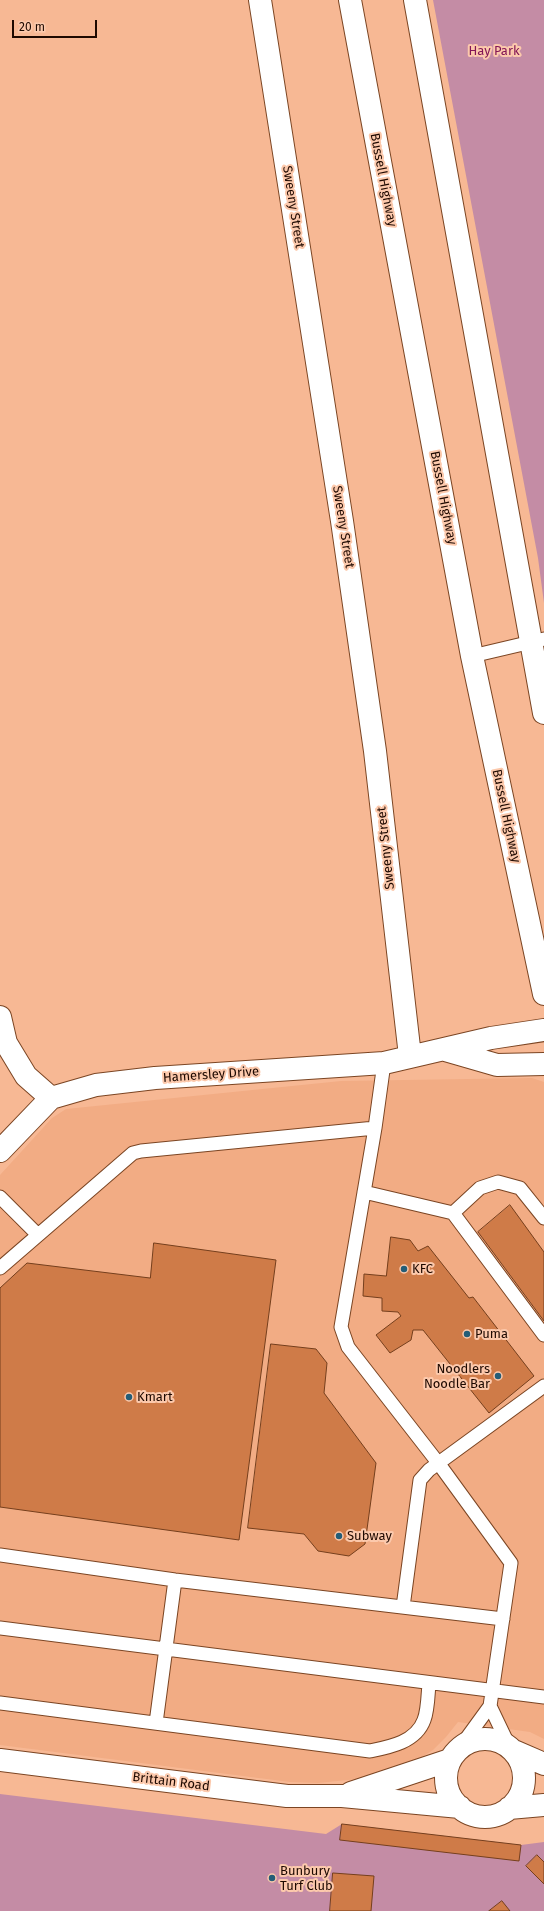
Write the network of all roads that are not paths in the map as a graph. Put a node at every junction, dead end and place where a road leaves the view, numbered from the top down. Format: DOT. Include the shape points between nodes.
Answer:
graph roads {
  1 [pos="260,0"];
  2 [pos="350,0"];
  3 [pos="415,0"];
  4 [pos="537,641"];
  5 [pos="472,656"];
  6 [pos="544,713"];
  7 [pos="544,994"];
  8 [pos="0,1017"];
  9 [pos="544,1030"];
  10 [pos="444,1050"];
  11 [pos="410,1056"];
  12 [pos="384,1063"];
  13 [pos="544,1064"];
  14 [pos="51,1098"];
  15 [pos="375,1128"];
  16 [pos="0,1151"];
  17 [pos="364,1192"];
  18 [pos="0,1198"];
  19 [pos="453,1213"];
  20 [pos="544,1218"];
  21 [pos="38,1235"];
  22 [pos="0,1268"];
  23 [pos="544,1335"];
  24 [pos="544,1386"];
  25 [pos="439,1464"];
  26 [pos="0,1555"];
  27 [pos="175,1580"];
  28 [pos="403,1607"];
  29 [pos="503,1619"];
  30 [pos="0,1628"];
  31 [pos="166,1650"];
  32 [pos="429,1683"];
  33 [pos="491,1690"];
  34 [pos="544,1697"];
  35 [pos="0,1703"];
  36 [pos="490,1706"];
  37 [pos="156,1723"];
  38 [pos="512,1750"];
  39 [pos="454,1755"];
  40 [pos="0,1760"];
  41 [pos="544,1764"];
  42 [pos="342,1796"];
  43 [pos="544,1804"];
  44 [pos="460,1807"];
  45 [pos="509,1808"];
  1 -- 11 [label="main road, Sweeny Street" via="342,522 375,751"];
  2 -- 5 [label="main road, Bussell Highway"];
  3 -- 4 [label="main road"];
  4 -- 5 [label="lane"];
  4 -- 6 [label="main road"];
  5 -- 7 [label="main road, Bussell Highway"];
  8 -- 14 [label="main road" via="6,1043 26,1076"];
  9 -- 10 [label="main road, Hamersley Drive" via="491,1038"];
  10 -- 11 [label="main road, Hamersley Drive"];
  10 -- 13 [label="main road, Hamersley Drive" via="497,1065"];
  11 -- 12 [label="main road, Hamersley Drive"];
  12 -- 14 [label="main road, Hamersley Drive" via="155,1078 96,1085"];
  12 -- 15 [label="lane"];
  14 -- 16 [label="main road, Hamersley Drive"];
  15 -- 17 [label="lane"];
  15 -- 21 [label="lane" via="141,1150 133,1153"];
  17 -- 19 [label="lane"];
  17 -- 25 [label="lane" via="341,1327 348,1347"];
  18 -- 21 [label="lane"];
  19 -- 20 [label="lane" via="480,1188 498,1182 520,1188"];
  19 -- 23 [label="lane"];
  21 -- 22 [label="lane"];
  24 -- 25 [label="lane"];
  25 -- 28 [label="lane" via="420,1480"];
  25 -- 29 [label="lane" via="510,1563"];
  26 -- 27 [label="lane"];
  27 -- 28 [label="lane"];
  27 -- 31 [label="lane"];
  28 -- 29 [label="lane"];
  29 -- 33 [label="lane"];
  30 -- 31 [label="lane"];
  31 -- 32 [label="lane"];
  31 -- 37 [label="lane"];
  32 -- 33 [label="lane"];
  32 -- 37 [label="lane" via="424,1720 414,1735 394,1747 370,1751"];
  33 -- 34 [label="lane"];
  33 -- 36 [label="lane"];
  35 -- 37 [label="lane"];
  36 -- 38 [label="lane"];
  36 -- 39 [label="lane"];
  38 -- 39 [label="main road" via="504,1744 480,1739 468,1743"];
  38 -- 41 [label="main road"];
  38 -- 45 [label="main road" via="521,1762 524,1774 523,1787 518,1799"];
  39 -- 42 [label="main road, Brittain Road"];
  39 -- 44 [label="main road" via="447,1772 447,1785"];
  40 -- 42 [label="main road, Brittain Road" via="287,1796"];
  42 -- 44 [label="main road, Brittain Road"];
  43 -- 45 [label="main road"];
  44 -- 45 [label="main road" via="471,1814 484,1816 497,1815"];
}
